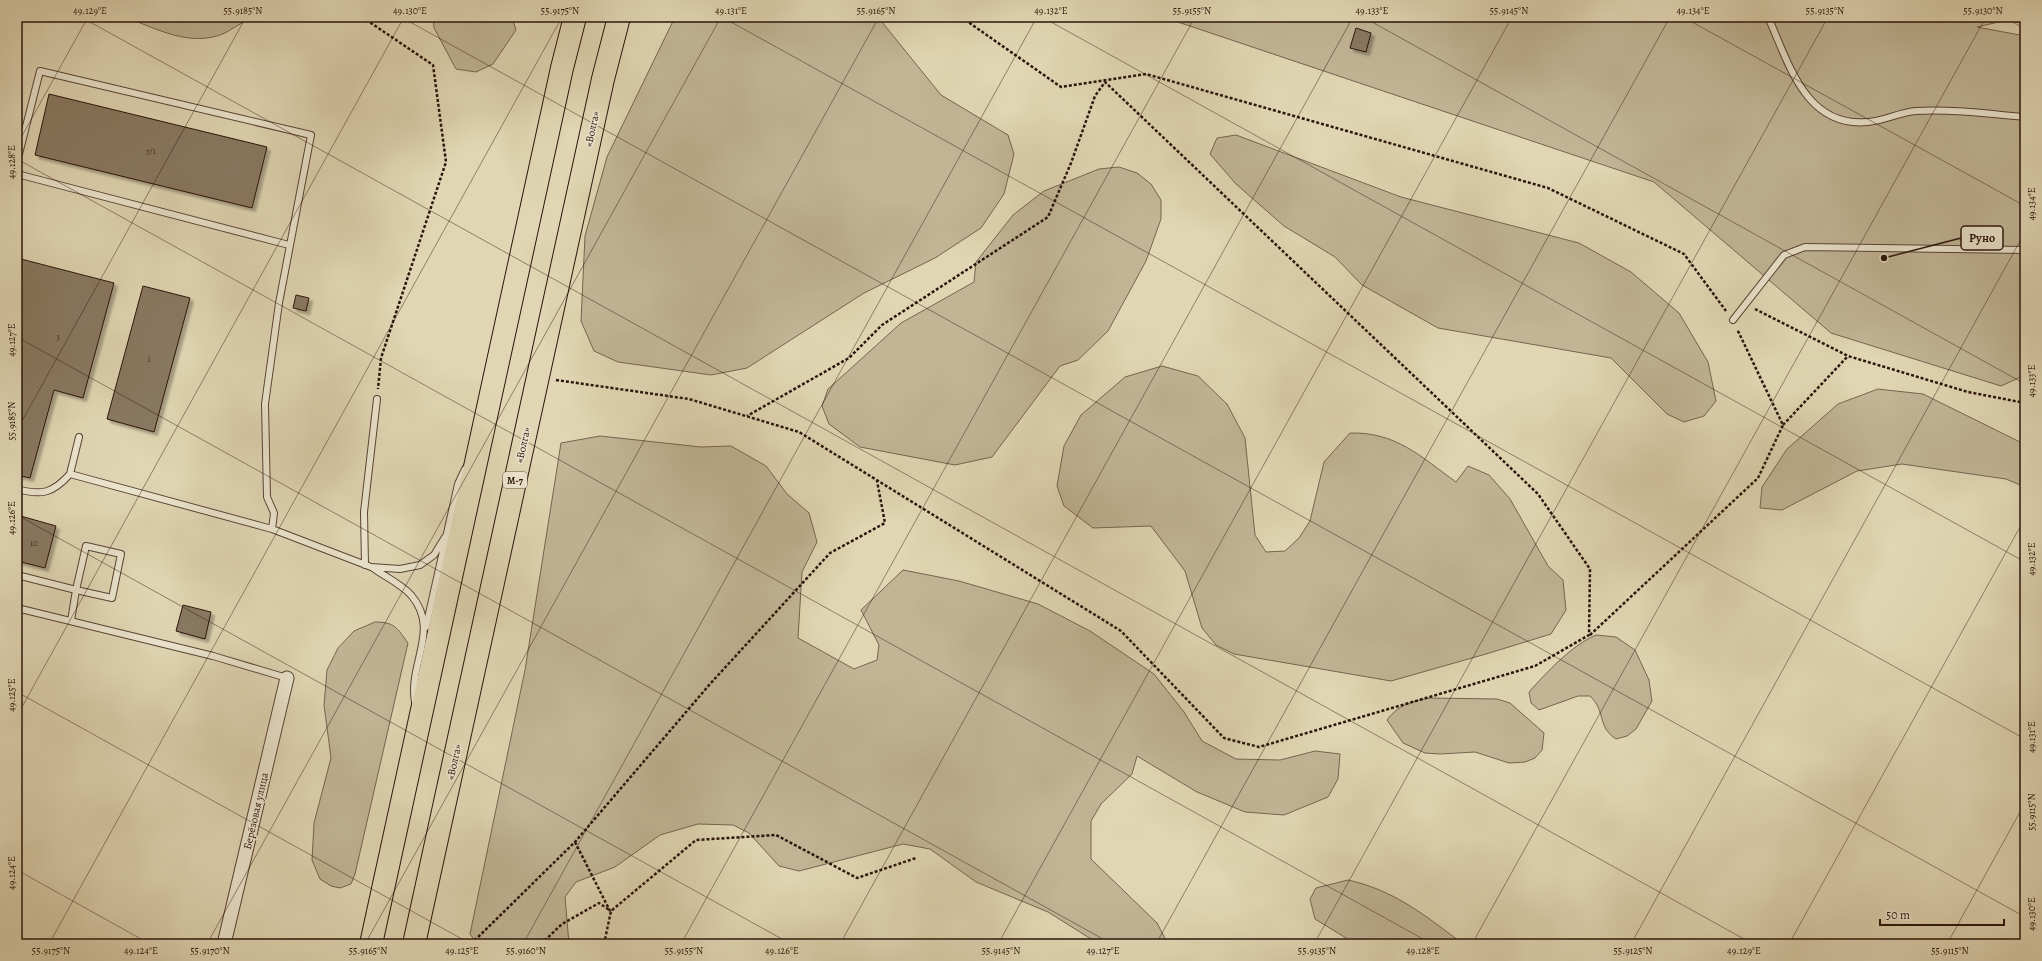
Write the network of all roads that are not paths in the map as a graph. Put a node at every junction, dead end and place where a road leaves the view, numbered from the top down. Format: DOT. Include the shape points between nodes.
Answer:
graph roads {
  1 [pos="575,17"];
  2 [pos="618,17"];
  3 [pos="1768,17"];
  4 [pos="2025,117"];
  5 [pos="17,162"];
  6 [pos="17,174"];
  7 [pos="289,245"];
  8 [pos="2025,250"];
  9 [pos="1733,320"];
  10 [pos="377,399"];
  11 [pos="79,437"];
  12 [pos="482,439"];
  13 [pos="470,457"];
  14 [pos="467,463"];
  15 [pos="70,474"];
  16 [pos="17,490"];
  17 [pos="272,529"];
  18 [pos="445,537"];
  19 [pos="368,566"];
  20 [pos="17,575"];
  21 [pos="76,590"];
  22 [pos="17,608"];
  23 [pos="71,621"];
  24 [pos="426,627"];
  25 [pos="287,678"];
  26 [pos="419,723"];
  27 [pos="224,944"];
  28 [pos="371,944"];
  29 [pos="414,944"];
  1 -- 12 [label="highway"];
  2 -- 29 [label="highway, «Волга» / М-7"];
  3 -- 4 [label="lane" via="1798,84 1810,101 1835,118 1850,122 1869,122 1914,111 1952,111"];
  5 -- 7 [label="lane" via="40,71 310,135"];
  6 -- 7 [label="lane"];
  7 -- 17 [label="lane" via="265,404 267,497 274,513"];
  8 -- 9 [label="lane" via="1805,246 1784,254"];
  10 -- 19 [label="lane" via="364,512"];
  11 -- 15 [label="lane"];
  12 -- 13 [label="lane"];
  12 -- 26 [label="highway"];
  14 -- 18 [label="lane" via="458,484"];
  15 -- 16 [label="lane" via="58,487 41,494"];
  15 -- 17 [label="lane"];
  17 -- 19 [label="lane"];
  18 -- 19 [label="lane" via="434,555 420,565 400,569"];
  18 -- 24 [label="lane"];
  19 -- 24 [label="lane" via="410,594 420,608"];
  20 -- 21 [label="lane"];
  21 -- 21 [label="lane" via="112,598 121,554 86,546"];
  21 -- 23 [label="lane"];
  22 -- 23 [label="lane"];
  23 -- 25 [label="lane" via="213,656"];
  24 -- 26 [label="lane" via="414,694"];
  25 -- 27 [label="street, Берёзовая улица"];
  26 -- 28 [label="highway"];
}
